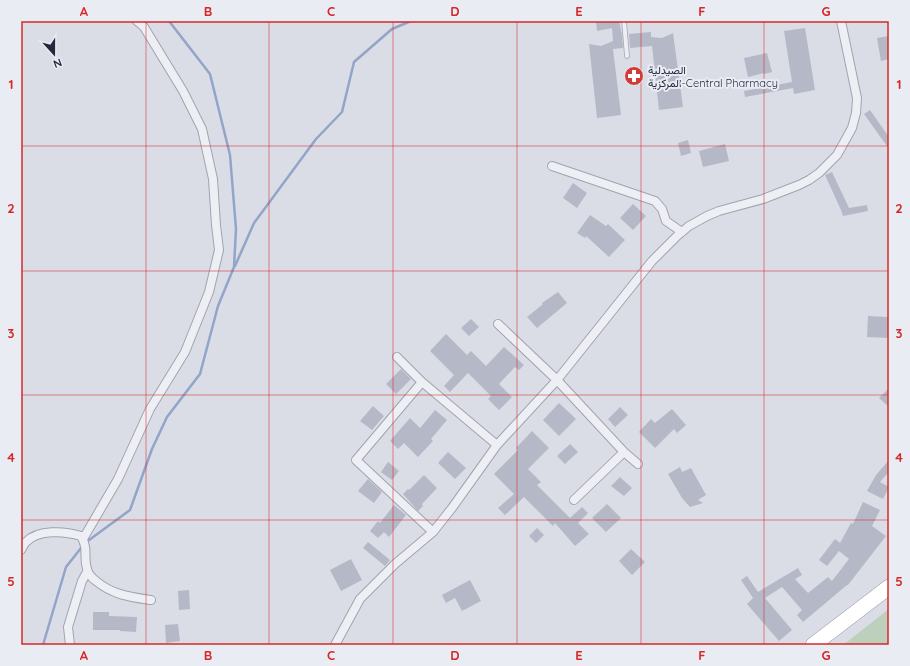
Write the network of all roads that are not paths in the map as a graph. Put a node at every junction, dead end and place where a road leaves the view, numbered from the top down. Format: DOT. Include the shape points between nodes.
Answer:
graph roads {
  1 [pos="138,21"];
  2 [pos="624,21"];
  3 [pos="841,21"];
  4 [pos="627,56"];
  5 [pos="552,166"];
  6 [pos="682,232"];
  7 [pos="498,324"];
  8 [pos="397,357"];
  9 [pos="557,380"];
  10 [pos="422,382"];
  11 [pos="497,445"];
  12 [pos="624,452"];
  13 [pos="638,464"];
  14 [pos="574,500"];
  15 [pos="433,532"];
  16 [pos="82,537"];
  17 [pos="21,550"];
  18 [pos="87,572"];
  19 [pos="889,587"];
  20 [pos="152,600"];
  21 [pos="70,645"];
  22 [pos="335,645"];
  23 [pos="813,645"];
  1 -- 16 [label="street" via="144,26 172,72 202,129 214,179 219,250 209,292 185,352 150,409 118,479"];
  2 -- 4 [label="lane"];
  3 -- 6 [label="street" via="857,98 852,128 837,155 819,173 799,186 707,216"];
  5 -- 6 [label="street" via="654,201 662,209 666,221"];
  6 -- 9 [label="street" via="652,261"];
  7 -- 9 [label="street"];
  8 -- 10 [label="street"];
  9 -- 11 [label="street"];
  9 -- 12 [label="street"];
  10 -- 11 [label="street"];
  10 -- 15 [label="street" via="356,460"];
  11 -- 15 [label="street"];
  12 -- 13 [label="street"];
  12 -- 14 [label="street"];
  15 -- 22 [label="street" via="395,564 360,599"];
  16 -- 17 [label="street" via="71,532 39,534 26,542"];
  16 -- 18 [label="street" via="85,542"];
  18 -- 20 [label="street" via="112,592"];
  18 -- 21 [label="street" via="68,626"];
  19 -- 23 [label="highway"];
}
